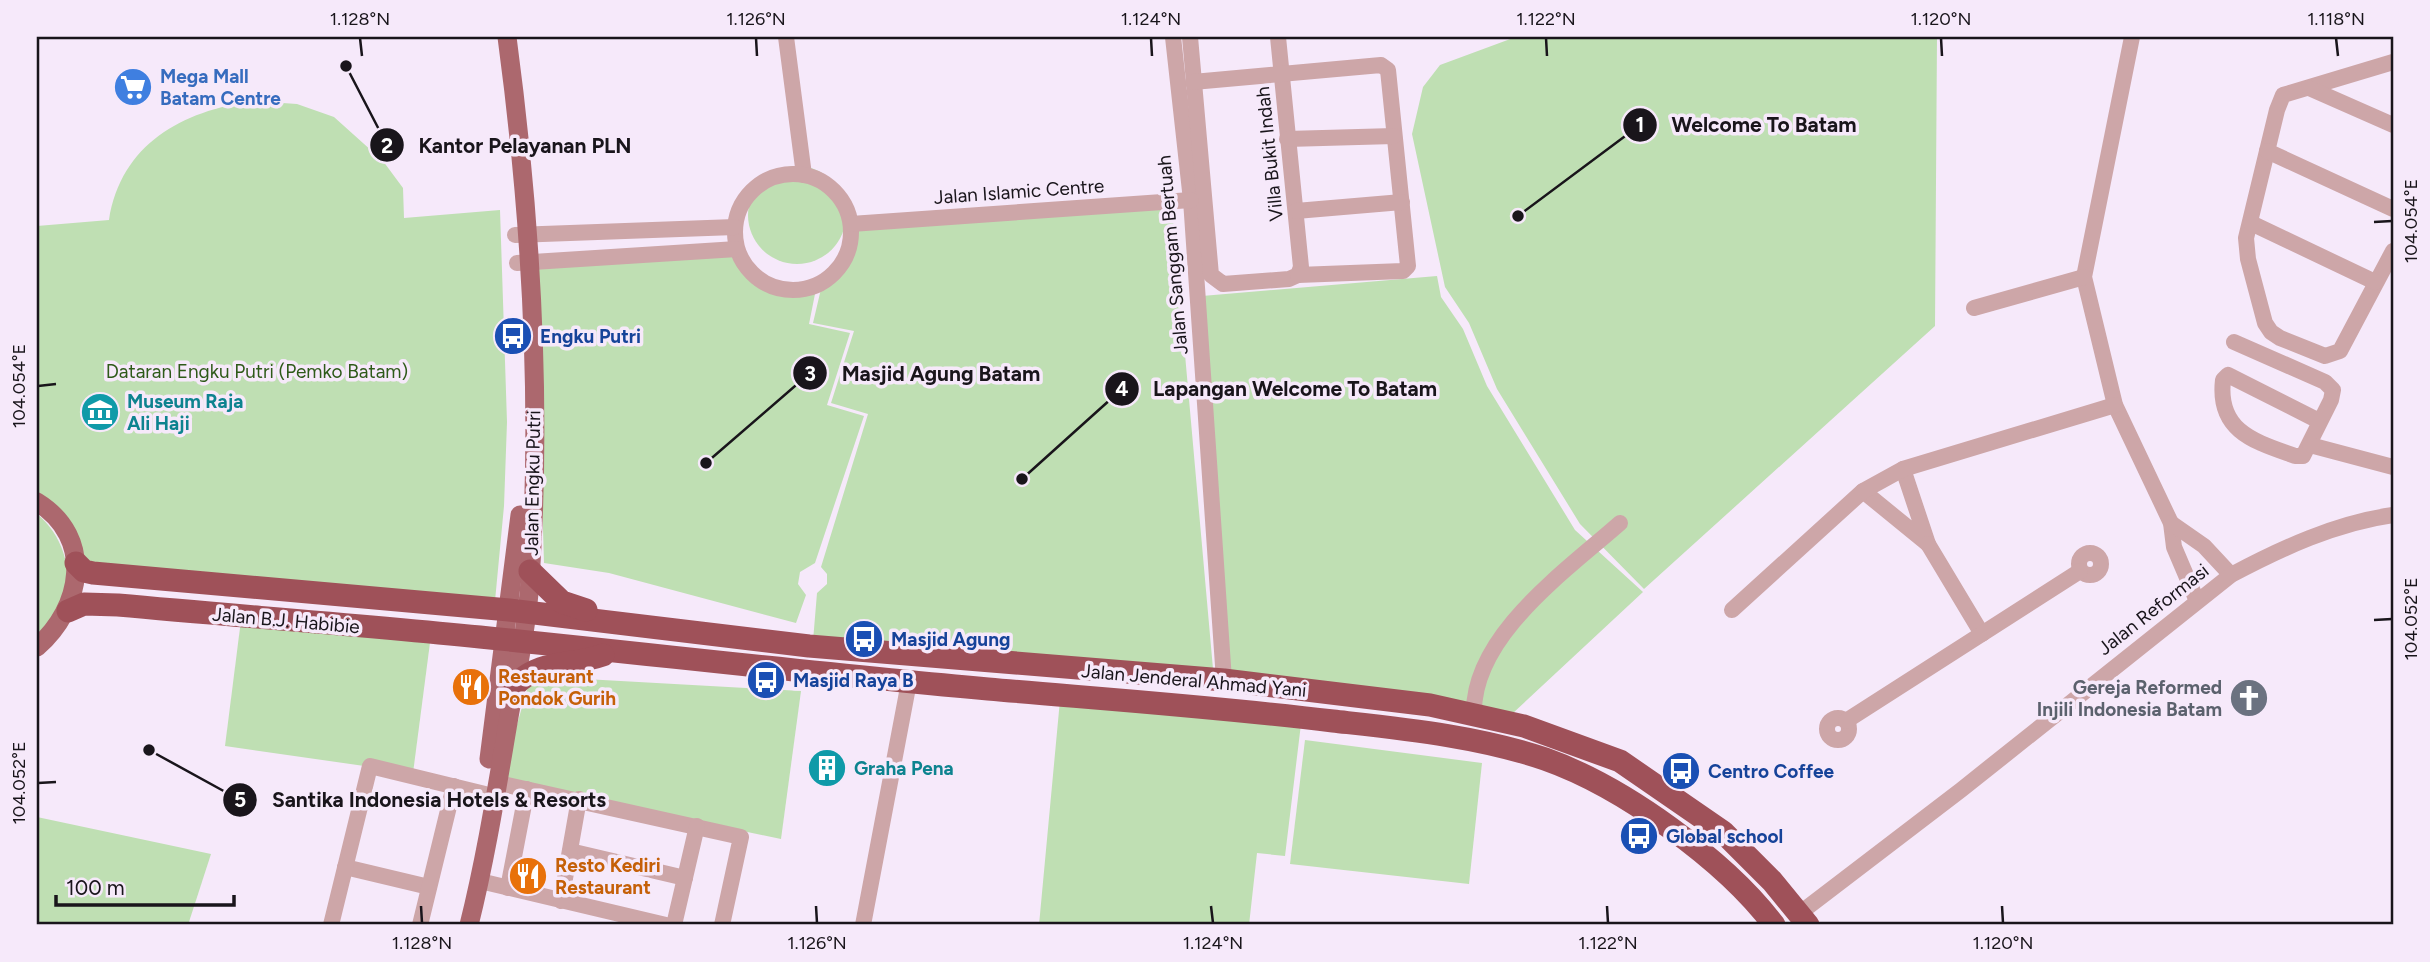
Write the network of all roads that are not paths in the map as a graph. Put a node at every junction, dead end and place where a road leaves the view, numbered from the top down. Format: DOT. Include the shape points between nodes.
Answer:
graph roads {
  1 [pos="495,37"];
  2 [pos="507,37"];
  3 [pos="786,37"];
  4 [pos="1173,37"];
  5 [pos="1190,37"];
  6 [pos="1278,37"];
  7 [pos="2132,37"];
  8 [pos="2393,62"];
  9 [pos="1282,73"];
  10 [pos="1194,82"];
  11 [pos="2309,88"];
  12 [pos="2393,125"];
  13 [pos="1394,136"];
  14 [pos="1287,139"];
  15 [pos="2267,151"];
  16 [pos="804,175"];
  17 [pos="1191,200"];
  18 [pos="1402,202"];
  19 [pos="2393,209"];
  20 [pos="1296,211"];
  21 [pos="2251,223"];
  22 [pos="851,224"];
  23 [pos="735,227"];
  24 [pos="521,234"];
  25 [pos="737,249"];
  26 [pos="2393,251"];
  27 [pos="522,262"];
  28 [pos="1299,271"];
  29 [pos="2084,277"];
  30 [pos="2375,282"];
  31 [pos="1974,308"];
  32 [pos="2234,342"];
  33 [pos="2115,405"];
  34 [pos="2319,421"];
  35 [pos="2310,445"];
  36 [pos="2393,467"];
  37 [pos="1903,469"];
  38 [pos="1863,491"];
  39 [pos="37,502"];
  40 [pos="2393,515"];
  41 [pos="1620,523"];
  42 [pos="2171,523"];
  43 [pos="1928,544"];
  44 [pos="76,563"];
  45 [pos="2080,570"];
  46 [pos="530,571"];
  47 [pos="2231,575"];
  48 [pos="2197,601"];
  49 [pos="1732,610"];
  50 [pos="68,611"];
  51 [pos="518,611"];
  52 [pos="608,620"];
  53 [pos="1982,634"];
  54 [pos="514,641"];
  55 [pos="37,647"];
  56 [pos="612,651"];
  57 [pos="1058,668"];
  58 [pos="1224,680"];
  59 [pos="909,682"];
  60 [pos="515,685"];
  61 [pos="1055,695"];
  62 [pos="1474,714"];
  63 [pos="1846,721"];
  64 [pos="454,786"];
  65 [pos="492,788"];
  66 [pos="527,789"];
  67 [pos="579,799"];
  68 [pos="697,826"];
  69 [pos="570,851"];
  70 [pos="345,867"];
  71 [pos="685,878"];
  72 [pos="480,881"];
  73 [pos="429,887"];
  74 [pos="508,888"];
  75 [pos="561,901"];
  76 [pos="1804,919"];
  77 [pos="331,925"];
  78 [pos="420,925"];
  79 [pos="458,925"];
  80 [pos="469,925"];
  81 [pos="666,925"];
  82 [pos="674,925"];
  83 [pos="722,925"];
  84 [pos="863,925"];
  85 [pos="1774,925"];
  1 -- 24 [label="main road, Jalan Engku Putri"];
  2 -- 24 [label="main road, Jalan Engku Putri" via="517,114"];
  3 -- 16 [label="street"];
  4 -- 17 [label="street, Jalan Sanggam Bertuah"];
  5 -- 10 [label="street"];
  6 -- 9 [label="street, Villa Bukit Indah"];
  7 -- 29 [label="street"];
  8 -- 11 [label="street"];
  9 -- 10 [label="street"];
  9 -- 13 [label="street" via="1385,67"];
  9 -- 14 [label="street, Villa Bukit Indah"];
  10 -- 28 [label="street" via="1213,278 1223,284 1289,279"];
  11 -- 12 [label="street"];
  11 -- 15 [label="street" via="2287,93 2279,101"];
  13 -- 14 [label="street"];
  13 -- 18 [label="street"];
  14 -- 20 [label="street, Villa Bukit Indah"];
  15 -- 19 [label="street"];
  15 -- 21 [label="street"];
  16 -- 22 [label="street" via="836,193"];
  16 -- 23 [label="street" via="773,177 759,185 739,211"];
  17 -- 22 [label="street, Jalan Islamic Centre"];
  17 -- 58 [label="street, Jalan Sanggam Bertuah"];
  18 -- 20 [label="street"];
  18 -- 28 [label="street" via="1408,266 1402,271"];
  20 -- 28 [label="street, Villa Bukit Indah"];
  21 -- 30 [label="street"];
  21 -- 30 [label="street" via="2246,238 2248,259 2265,323 2280,338 2326,356 2340,351"];
  22 -- 25 [label="street" via="851,242 843,263 807,290 774,288 757,278"];
  23 -- 24 [label="street"];
  23 -- 25 [label="street"];
  24 -- 27 [label="main road, Jalan Engku Putri"];
  25 -- 27 [label="street"];
  26 -- 30 [label="street"];
  27 -- 46 [label="main road, Jalan Engku Putri" via="535,434"];
  27 -- 51 [label="main road, Jalan Engku Putri"];
  29 -- 31 [label="street"];
  29 -- 33 [label="street"];
  32 -- 34 [label="street" via="2330,386 2333,395"];
  33 -- 37 [label="street"];
  33 -- 42 [label="street"];
  34 -- 35 [label="street"];
  34 -- 35 [label="street" via="2235,377 2223,380 2223,402 2244,436 2299,457"];
  35 -- 36 [label="street"];
  37 -- 38 [label="street"];
  37 -- 43 [label="street"];
  38 -- 43 [label="street"];
  38 -- 49 [label="street"];
  39 -- 44 [label="main road" via="64,531"];
  40 -- 47 [label="street, Jalan Reformasi" via="2345,525 2274,551"];
  41 -- 62 [label="street" via="1534,600 1498,641 1474,696"];
  42 -- 47 [label="street" via="2204,546"];
  42 -- 48 [label="street" via="2177,558"];
  43 -- 53 [label="street"];
  44 -- 50 [label="main road"];
  44 -- 51 [label="highway, Jalan B.J. Habibie" via="93,573"];
  45 -- 53 [label="street"];
  46 -- 51 [label="main road, Jalan Engku Putri"];
  46 -- 52 [label="highway" via="562,602"];
  47 -- 48 [label="street, Jalan Reformasi"];
  48 -- 76 [label="street, Jalan Reformasi"];
  50 -- 54 [label="highway, Jalan B.J. Habibie" via="94,603"];
  50 -- 55 [label="main road"];
  51 -- 52 [label="highway, Jalan Jenderal Ahmad Yani"];
  51 -- 54 [label="main road, Jalan Engku Putri"];
  52 -- 57 [label="highway, Jalan Jenderal Ahmad Yani" via="808,646"];
  53 -- 63 [label="street"];
  54 -- 56 [label="highway, Jalan Jenderal Ahmad Yani"];
  54 -- 60 [label="main road, Jalan Engku Putri"];
  54 -- 65 [label="main road, Jalan Engku Putri"];
  56 -- 59 [label="highway, Jalan Jenderal Ahmad Yani"];
  56 -- 60 [label="highway" via="579,663 535,668"];
  57 -- 58 [label="highway, Jalan Jenderal Ahmad Yani"];
  57 -- 61 [label="highway"];
  58 -- 62 [label="highway, Jalan Jenderal Ahmad Yani"];
  59 -- 61 [label="highway, Jalan Jenderal Ahmad Yani"];
  59 -- 84 [label="street"];
  60 -- 65 [label="main road, Jalan Engku Putri"];
  61 -- 85 [label="highway, Jalan Jenderal Ahmad Yani" via="1429,732 1530,755 1611,789 1705,854"];
  62 -- 76 [label="highway, Jalan Jenderal Ahmad Yani" via="1562,738 1620,761 1723,832"];
  64 -- 65 [label="street"];
  64 -- 70 [label="street" via="370,766"];
  64 -- 73 [label="street"];
  65 -- 66 [label="street"];
  65 -- 72 [label="main road, Jalan Engku Putri"];
  65 -- 79 [label="main road, Jalan Engku Putri"];
  66 -- 67 [label="street"];
  66 -- 74 [label="street"];
  67 -- 68 [label="street"];
  67 -- 69 [label="street"];
  68 -- 71 [label="street"];
  68 -- 83 [label="street" via="743,839"];
  69 -- 71 [label="street"];
  69 -- 75 [label="street"];
  70 -- 73 [label="street"];
  70 -- 77 [label="street"];
  71 -- 82 [label="street"];
  72 -- 74 [label="street"];
  72 -- 80 [label="main road, Jalan Engku Putri"];
  73 -- 78 [label="street"];
  74 -- 75 [label="street"];
  75 -- 81 [label="street"];
}
